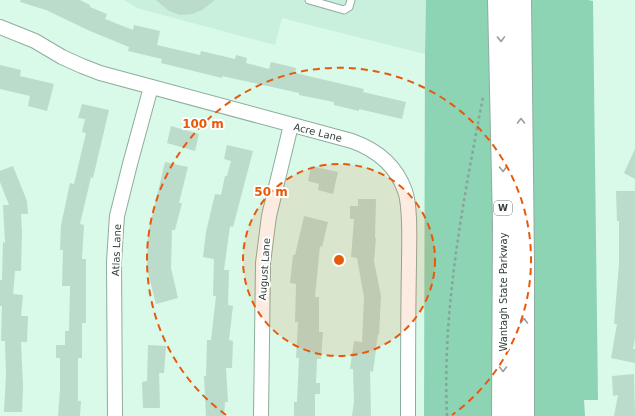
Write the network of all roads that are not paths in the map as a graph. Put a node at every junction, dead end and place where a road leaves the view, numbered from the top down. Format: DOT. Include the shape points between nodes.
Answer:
graph roads {
  1 [pos="309,0"];
  2 [pos="351,0"];
  3 [pos="499,0"];
  4 [pos="520,0"];
  5 [pos="0,27"];
  6 [pos="151,87"];
  7 [pos="291,125"];
  8 [pos="115,416"];
  9 [pos="260,416"];
  10 [pos="408,416"];
  11 [pos="504,416"];
  12 [pos="523,416"];
  1 -- 2 [label="lane" via="344,10 349,7"];
  3 -- 11 [label="highway, Wantagh State Parkway / W, one-way" via="504,223"];
  12 -- 4 [label="highway, Wantagh State Parkway / W, one-way" via="524,262"];
  5 -- 6 [label="street, Acre Lane" via="35,41 82,66"];
  6 -- 7 [label="street, Acre Lane"];
  6 -- 8 [label="street, Atlas Lane" via="117,216 114,262"];
  7 -- 9 [label="street, August Lane" via="269,216 263,263"];
  7 -- 10 [label="street, Acre Lane" via="368,146 394,169 405,191 408,201 409,247"];
}
